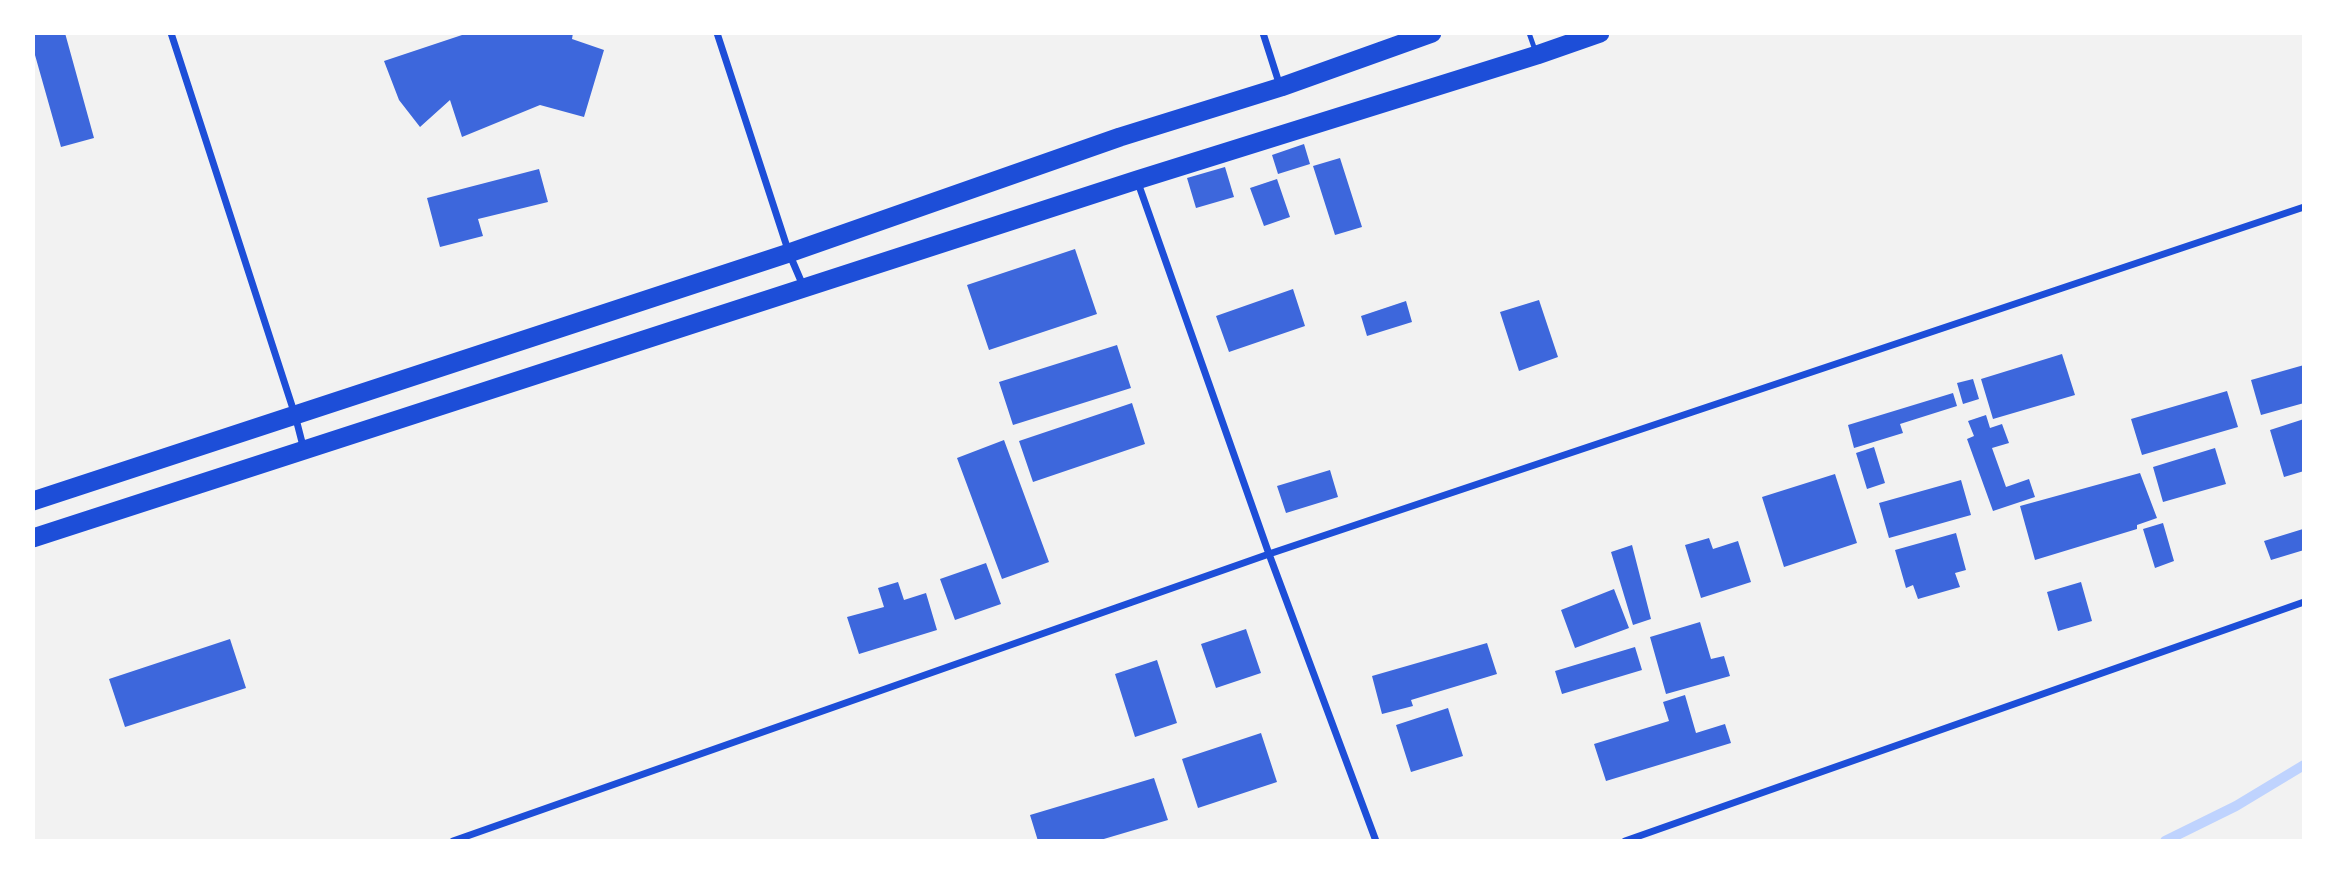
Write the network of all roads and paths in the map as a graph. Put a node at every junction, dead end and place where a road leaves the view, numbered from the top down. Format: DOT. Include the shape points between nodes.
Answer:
graph roads {
  1 [pos="171,33"];
  2 [pos="717,33"];
  3 [pos="1263,33"];
  4 [pos="1432,33"];
  5 [pos="1529,33"];
  6 [pos="1600,33"];
  7 [pos="1537,55"];
  8 [pos="1280,87"];
  9 [pos="1137,180"];
  10 [pos="2304,207"];
  11 [pos="789,253"];
  12 [pos="804,289"];
  13 [pos="295,415"];
  14 [pos="304,450"];
  15 [pos="33,501"];
  16 [pos="33,538"];
  17 [pos="1269,554"];
  18 [pos="2304,602"];
  19 [pos="453,841"];
  20 [pos="1376,841"];
  21 [pos="1625,841"];
  1 -- 13 [label="street"];
  2 -- 11 [label="street"];
  3 -- 8 [label="street"];
  4 -- 8 [label="highway"];
  5 -- 7 [label="lane"];
  6 -- 7 [label="highway"];
  7 -- 9 [label="highway"];
  8 -- 11 [label="highway" via="1120,136"];
  9 -- 12 [label="highway"];
  9 -- 17 [label="street"];
  10 -- 17 [label="street"];
  11 -- 12 [label="street"];
  11 -- 13 [label="highway"];
  12 -- 14 [label="highway"];
  13 -- 14 [label="street"];
  13 -- 15 [label="highway"];
  14 -- 16 [label="highway"];
  17 -- 19 [label="street"];
  17 -- 20 [label="street"];
  18 -- 21 [label="street"];
}
